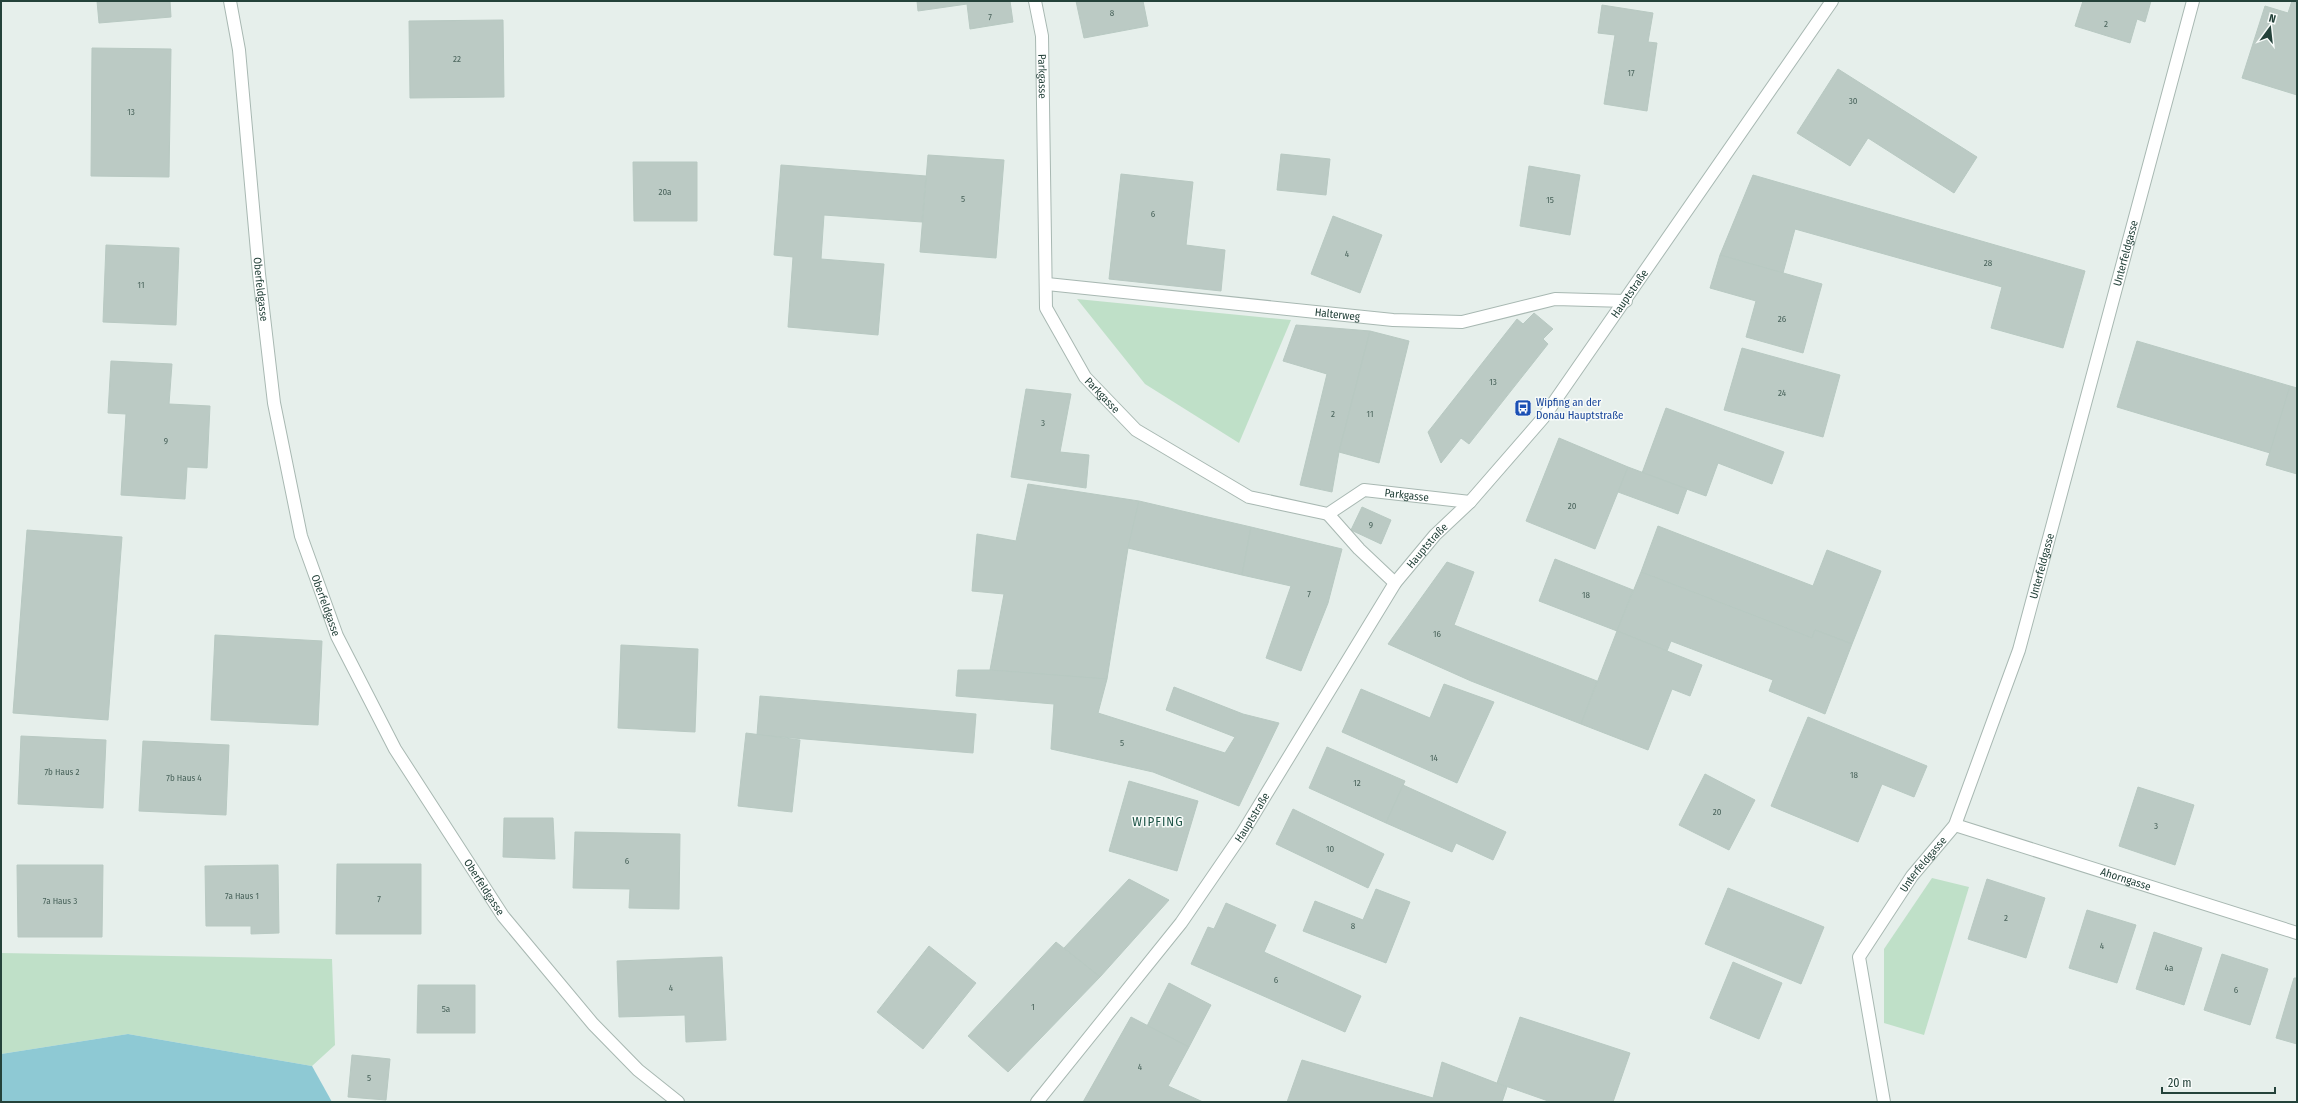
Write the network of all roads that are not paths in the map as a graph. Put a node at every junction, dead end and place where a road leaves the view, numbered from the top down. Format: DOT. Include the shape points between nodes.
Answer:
graph roads {
  1 [pos="230,1"];
  2 [pos="1035,1"];
  3 [pos="1832,1"];
  4 [pos="2193,1"];
  5 [pos="1047,284"];
  6 [pos="1626,301"];
  7 [pos="1470,502"];
  8 [pos="1328,514"];
  9 [pos="1395,584"];
  10 [pos="1955,824"];
  11 [pos="2297,933"];
  12 [pos="678,1102"];
  13 [pos="1037,1102"];
  14 [pos="1884,1102"];
  1 -- 12 [label="street, Oberfeldgasse" via="239,50 259,274 274,403 301,536 337,636 395,749 503,916 592,1024 638,1070"];
  2 -- 5 [label="street, Parkgasse" via="1042,36"];
  3 -- 6 [label="street, Hauptstraße"];
  4 -- 10 [label="street, Unterfeldgasse" via="2019,650"];
  5 -- 6 [label="street, Halterweg" via="1393,320 1462,322 1555,299"];
  5 -- 8 [label="street, Parkgasse" via="1046,308 1085,377 1136,430 1249,497"];
  6 -- 7 [label="street, Hauptstraße" via="1543,418"];
  7 -- 8 [label="street, Parkgasse" via="1364,490"];
  7 -- 9 [label="street, Hauptstraße" via="1435,535"];
  8 -- 9 [label="street"];
  9 -- 13 [label="street, Hauptstraße" via="1240,837 1181,923"];
  10 -- 11 [label="street, Ahorngasse"];
  10 -- 14 [label="street, Unterfeldgasse" via="1912,876 1859,957"];
}
